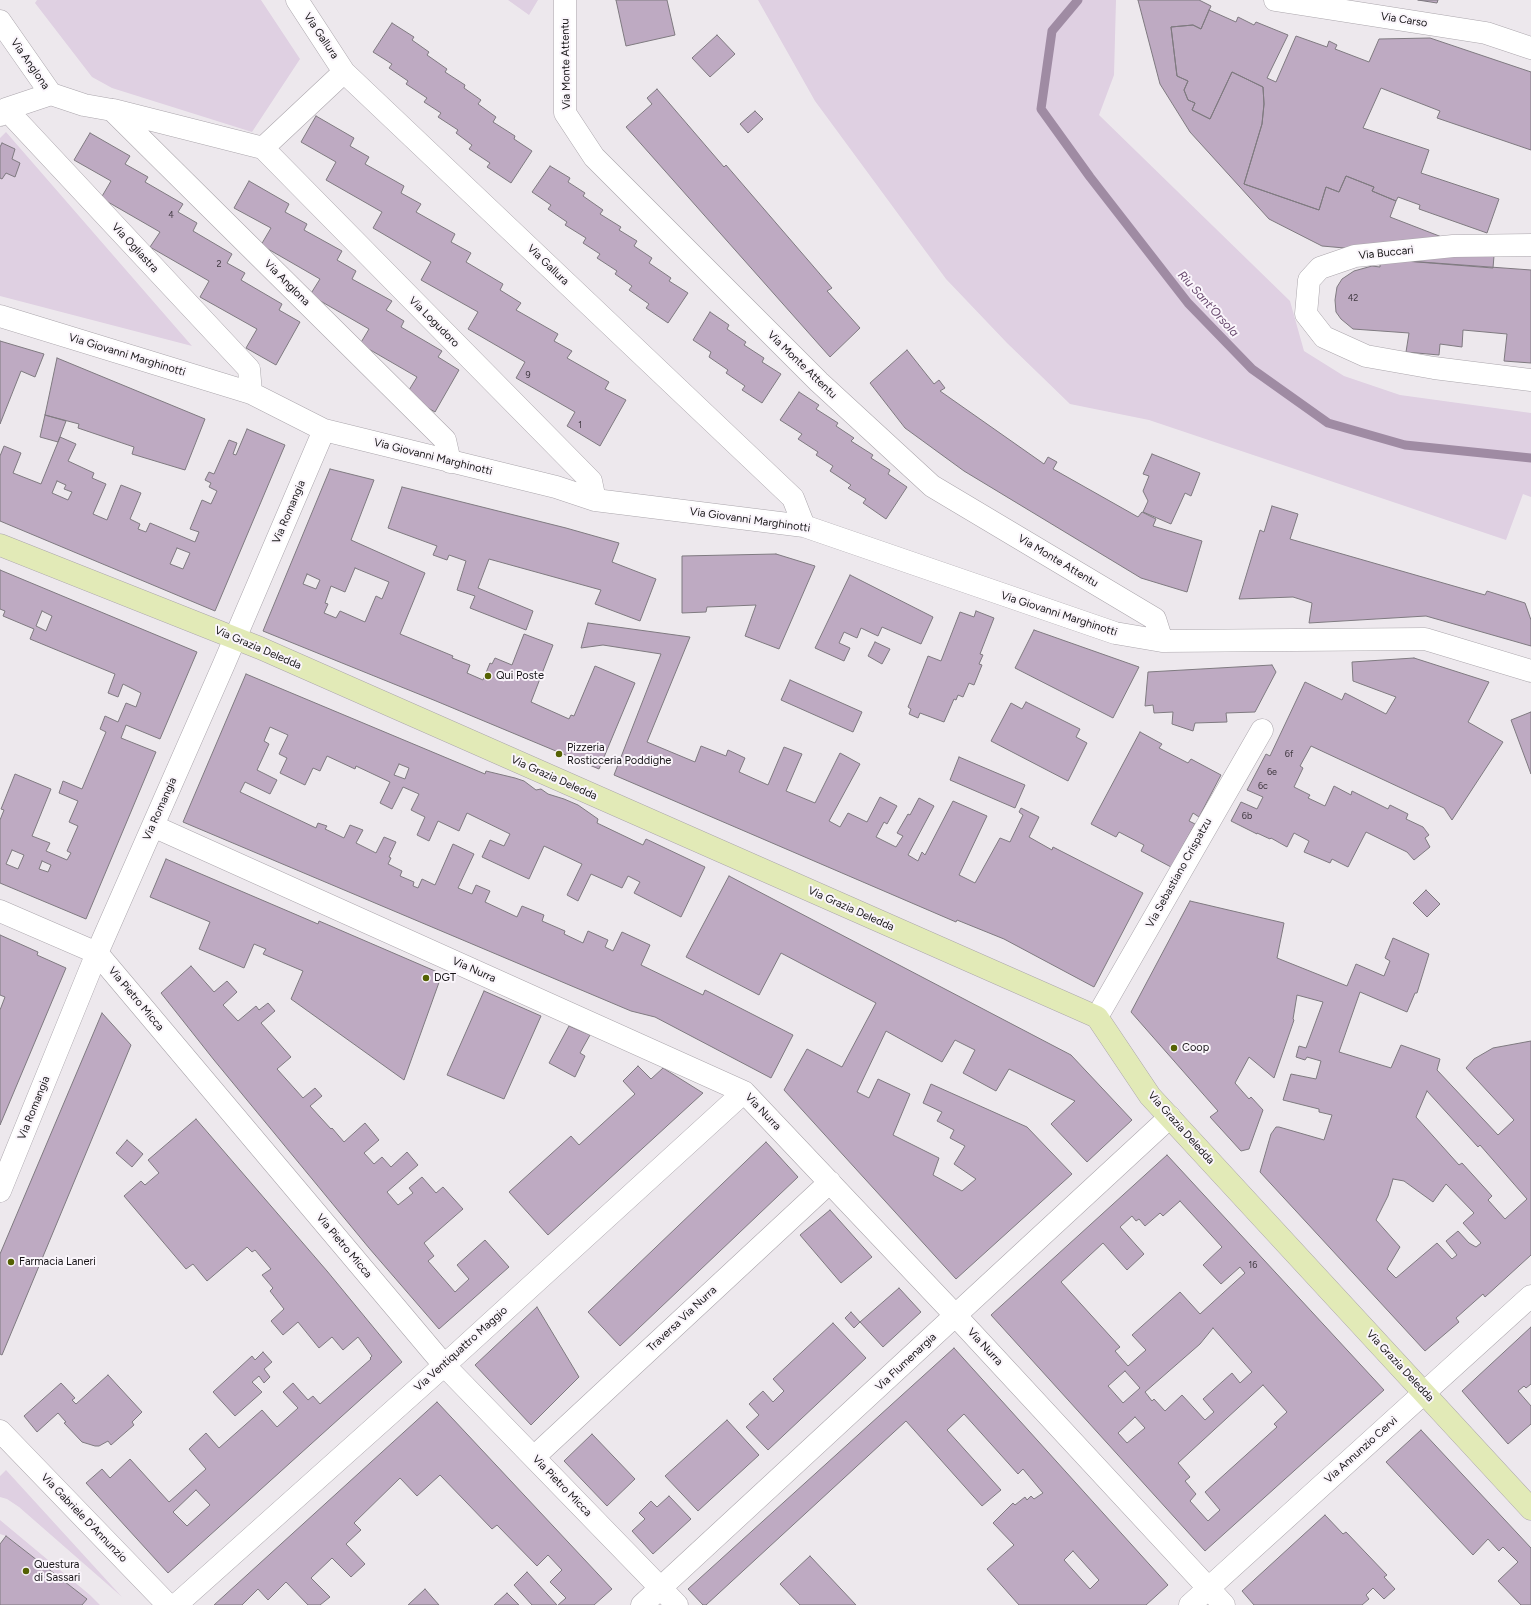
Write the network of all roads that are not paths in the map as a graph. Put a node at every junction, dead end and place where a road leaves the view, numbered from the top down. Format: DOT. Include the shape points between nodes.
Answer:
graph roads {
  1 [pos="297,0"];
  2 [pos="565,0"];
  3 [pos="1275,0"];
  4 [pos="0,21"];
  5 [pos="1531,48"];
  6 [pos="344,72"];
  7 [pos="51,94"];
  8 [pos="112,110"];
  9 [pos="3,112"];
  10 [pos="263,148"];
  11 [pos="1531,245"];
  12 [pos="0,316"];
  13 [pos="1531,380"];
  14 [pos="251,393"];
  15 [pos="324,430"];
  16 [pos="450,462"];
  17 [pos="595,500"];
  18 [pos="804,526"];
  19 [pos="0,545"];
  20 [pos="236,638"];
  21 [pos="1162,641"];
  22 [pos="1531,671"];
  23 [pos="1262,730"];
  24 [pos="153,826"];
  25 [pos="0,911"];
  26 [pos="97,953"];
  27 [pos="1097,1017"];
  28 [pos="744,1092"];
  29 [pos="1170,1117"];
  30 [pos="830,1182"];
  31 [pos="0,1190"];
  32 [pos="1531,1296"];
  33 [pos="956,1316"];
  34 [pos="444,1365"];
  35 [pos="1424,1392"];
  36 [pos="1,1433"];
  37 [pos="534,1457"];
  38 [pos="1531,1509"];
  39 [pos="661,1588"];
  40 [pos="1208,1588"];
  41 [pos="168,1605"];
  42 [pos="176,1605"];
  43 [pos="642,1605"];
  44 [pos="678,1605"];
  45 [pos="1190,1605"];
  46 [pos="1224,1605"];
  1 -- 6 [label="street, Via Gallura"];
  2 -- 21 [label="street, Via Monte Attentu" via="565,113 594,157 819,382 932,486 1155,619"];
  3 -- 5 [label="street, Via Carso" via="1486,33"];
  4 -- 7 [label="street, Via Anglona"];
  6 -- 10 [label="street"];
  6 -- 18 [label="street, Via Gallura" via="793,498"];
  7 -- 8 [label="street, Via Anglona" via="84,105"];
  7 -- 9 [label="street, Via Ogliastra"];
  8 -- 10 [label="street, Via Anglona"];
  8 -- 16 [label="street, Via Anglona" via="445,440"];
  9 -- 14 [label="street, Via Ogliastra" via="249,369"];
  10 -- 17 [label="street, Via Logudoro" via="591,481"];
  11 -- 13 [label="street, Via Buccari" via="1453,246 1355,256 1320,268 1309,280 1306,314 1324,337 1366,356 1434,368"];
  12 -- 14 [label="street, Via Giovanni Marghinotti"];
  14 -- 15 [label="street, Via Giovanni Marghinotti"];
  15 -- 16 [label="street, Via Giovanni Marghinotti"];
  15 -- 20 [label="street, Via Romangia"];
  16 -- 17 [label="street, Via Giovanni Marghinotti" via="556,487"];
  17 -- 18 [label="street, Via Giovanni Marghinotti"];
  18 -- 21 [label="street, Via Giovanni Marghinotti" via="1114,633"];
  19 -- 20 [label="street, Via Grazia Deledda"];
  20 -- 24 [label="street, Via Romangia"];
  20 -- 27 [label="street, Via Grazia Deledda"];
  21 -- 22 [label="street, Via Giovanni Marghinotti" via="1425,639"];
  23 -- 27 [label="street, Via Sebastiano Crispatzu"];
  24 -- 26 [label="street, Via Romangia"];
  24 -- 28 [label="street, Via Nurra"];
  25 -- 26 [label="street, Via Pietro Micca"];
  26 -- 31 [label="street, Via Romangia"];
  26 -- 34 [label="street, Via Pietro Micca"];
  27 -- 29 [label="street, Via Grazia Deledda" via="1150,1096"];
  28 -- 30 [label="street, Via Nurra"];
  28 -- 34 [label="street, Via Ventiquattro Maggio"];
  29 -- 33 [label="street, Via Flumenargia"];
  29 -- 35 [label="street, Via Grazia Deledda"];
  30 -- 33 [label="street, Via Nurra"];
  30 -- 37 [label="street, Traversa Via Nurra"];
  32 -- 35 [label="street, Via Annunzio Cervi"];
  33 -- 39 [label="street, Via Flumenargia"];
  33 -- 40 [label="street, Via Nurra"];
  34 -- 37 [label="street, Via Pietro Micca"];
  34 -- 42 [label="street, Via Ventiquattro Maggio"];
  35 -- 38 [label="street, Via Grazia Deledda"];
  35 -- 40 [label="street, Via Annunzio Cervi"];
  36 -- 41 [label="street, Via Gabriele D'Annunzio"];
  37 -- 39 [label="street, Via Pietro Micca"];
  39 -- 43 [label="street, Via Flumenargia"];
  39 -- 44 [label="street, Via Pietro Micca"];
  40 -- 45 [label="street, Via Annunzio Cervi"];
  40 -- 46 [label="street, Via Nurra"];
}
